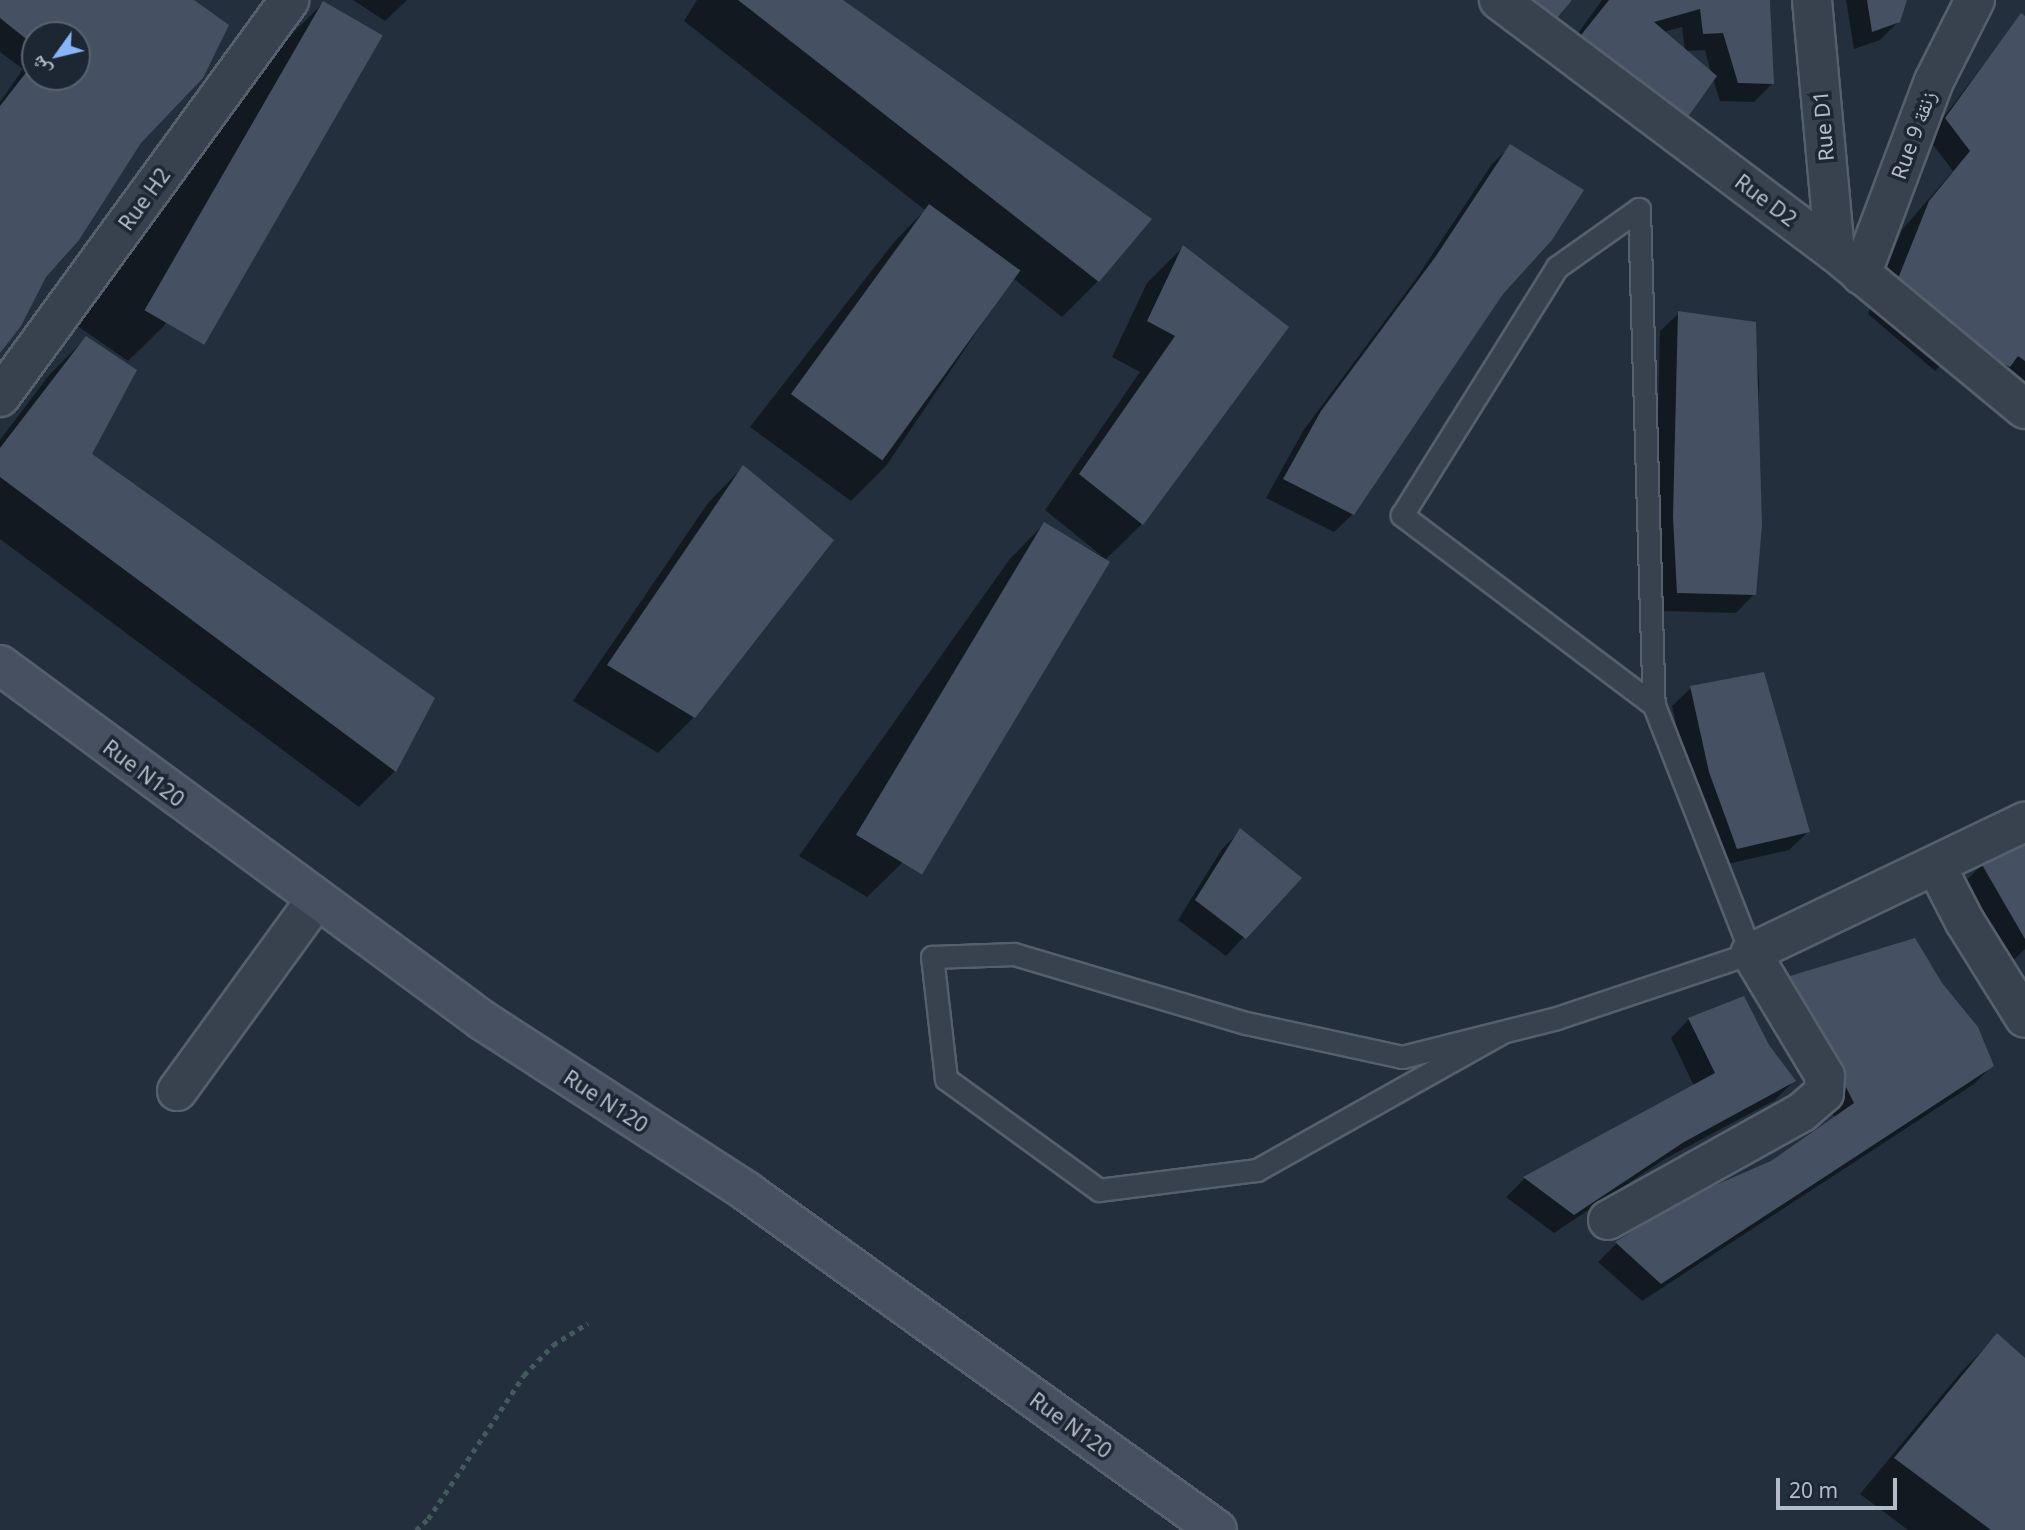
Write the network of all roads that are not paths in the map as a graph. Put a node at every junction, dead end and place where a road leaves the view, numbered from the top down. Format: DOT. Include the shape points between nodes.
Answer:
graph roads {
  1 [pos="289,0"];
  2 [pos="1499,0"];
  3 [pos="1812,0"];
  4 [pos="1975,0"];
  5 [pos="1848,263"];
  6 [pos="0,397"];
  7 [pos="2025,409"];
  8 [pos="0,665"];
  9 [pos="1654,705"];
  10 [pos="2025,822"];
  11 [pos="1937,868"];
  12 [pos="315,901"];
  13 [pos="1751,953"];
  14 [pos="2025,1018"];
  15 [pos="1500,1033"];
  16 [pos="177,1091"];
  17 [pos="1608,1220"];
  18 [pos="1217,1530"];
  1 -- 6 [label="street, Rue H2"];
  2 -- 5 [label="street, Rue D2"];
  3 -- 5 [label="street, Rue D1"];
  4 -- 5 [label="street, Rue 9 زنقة"];
  5 -- 7 [label="street, Rue D2"];
  8 -- 12 [label="street, Rue N120"];
  9 -- 9 [label="lane" via="1653,677 1639,209 1557,267 1402,515"];
  9 -- 13 [label="lane"];
  10 -- 11 [label="street"];
  11 -- 13 [label="street"];
  11 -- 14 [label="street"];
  12 -- 16 [label="street"];
  12 -- 18 [label="street, Rue N120" via="482,1020 746,1191"];
  13 -- 15 [label="lane"];
  13 -- 17 [label="street" via="1825,1076 1824,1093 1802,1112"];
  15 -- 15 [label="lane" via="1257,1170 1099,1190 946,1079 932,957 1014,954 1247,1023 1402,1057"];
}
